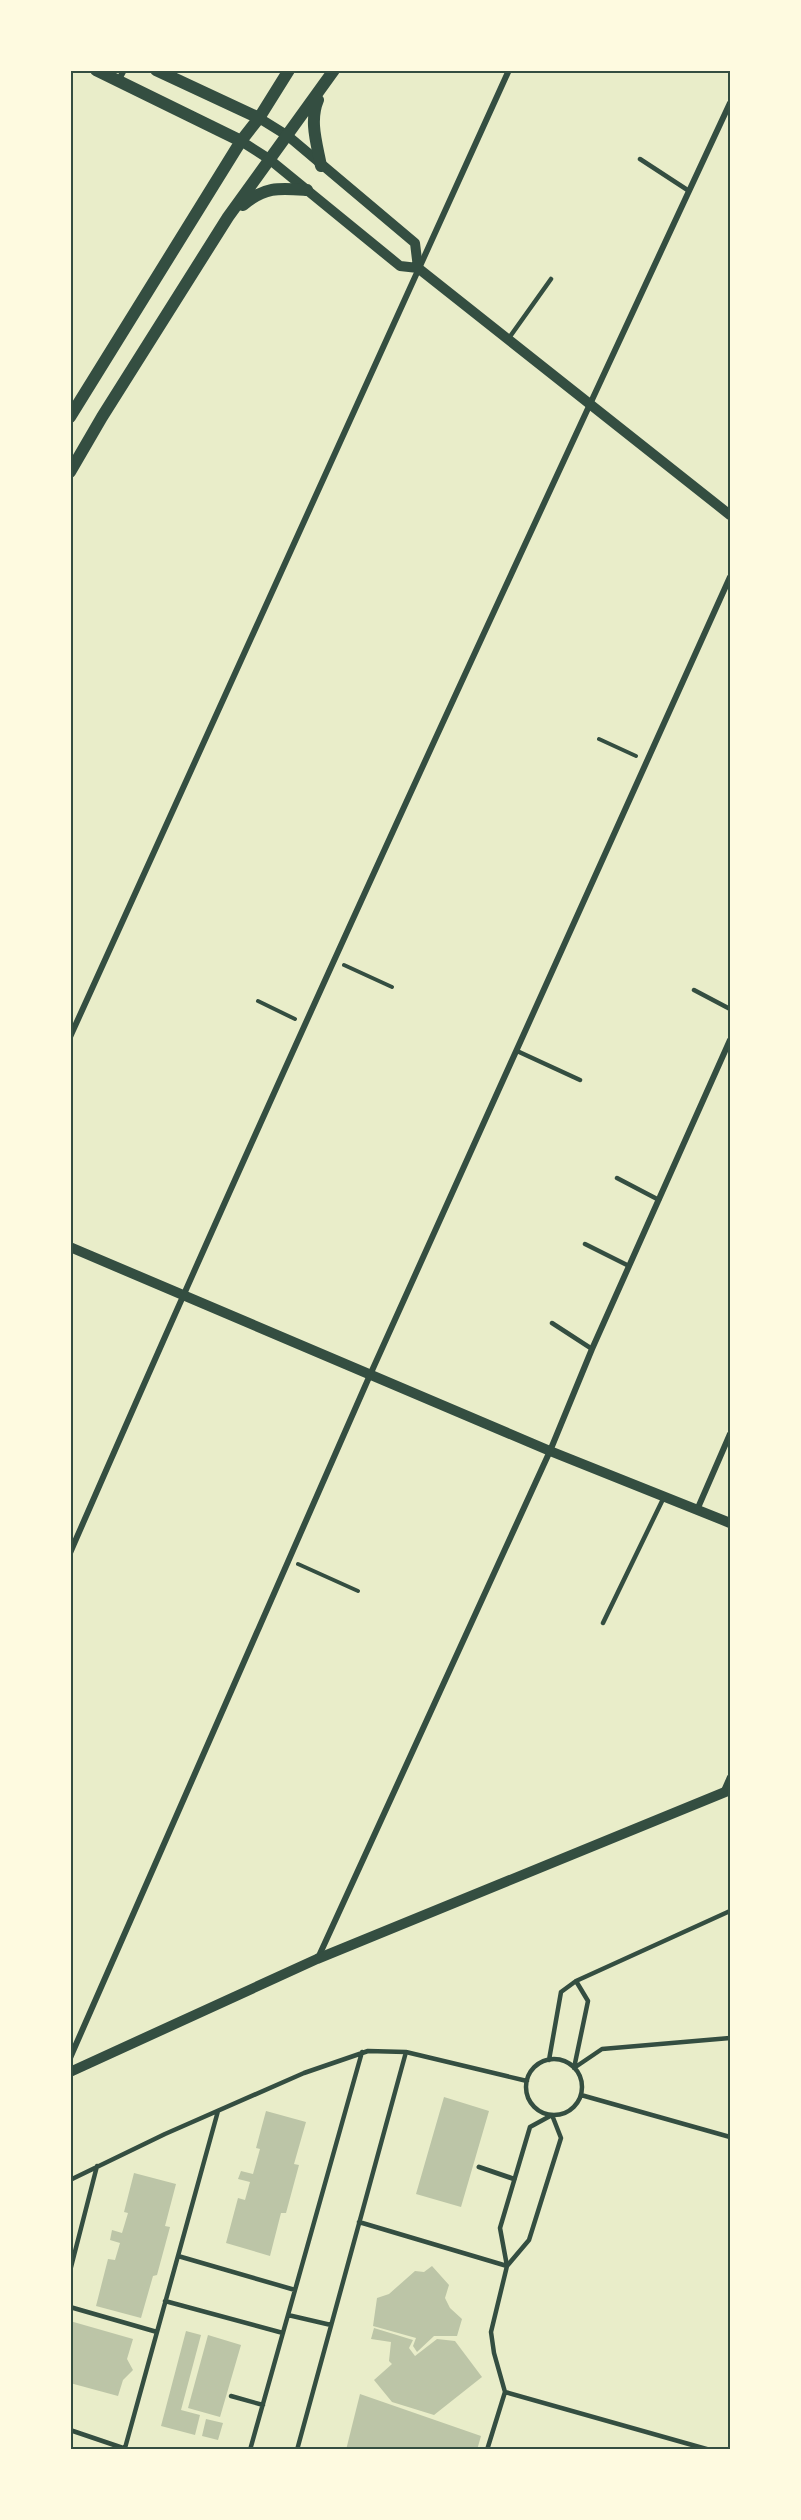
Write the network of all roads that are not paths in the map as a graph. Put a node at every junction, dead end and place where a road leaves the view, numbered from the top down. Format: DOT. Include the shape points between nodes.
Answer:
graph roads {
  1 [pos="96,70"];
  2 [pos="156,70"];
  3 [pos="289,70"];
  4 [pos="334,70"];
  5 [pos="509,70"];
  6 [pos="121,76"];
  7 [pos="326,82"];
  8 [pos="730,103"];
  9 [pos="259,118"];
  10 [pos="288,136"];
  11 [pos="241,141"];
  12 [pos="269,159"];
  13 [pos="640,159"];
  14 [pos="321,166"];
  15 [pos="307,190"];
  16 [pos="690,191"];
  17 [pos="228,217"];
  18 [pos="418,268"];
  19 [pos="551,279"];
  20 [pos="509,338"];
  21 [pos="75,399"];
  22 [pos="591,402"];
  23 [pos="70,417"];
  24 [pos="70,472"];
  25 [pos="730,514"];
  26 [pos="730,577"];
  27 [pos="694,990"];
  28 [pos="730,1009"];
  29 [pos="70,1037"];
  30 [pos="730,1040"];
  31 [pos="517,1051"];
  32 [pos="580,1080"];
  33 [pos="618,1178"];
  34 [pos="658,1200"];
  35 [pos="585,1244"];
  36 [pos="70,1247"];
  37 [pos="629,1266"];
  38 [pos="182,1295"];
  39 [pos="552,1323"];
  40 [pos="592,1348"];
  41 [pos="370,1375"];
  42 [pos="730,1434"];
  43 [pos="550,1450"];
  44 [pos="664,1497"];
  45 [pos="697,1510"];
  46 [pos="730,1524"];
  47 [pos="70,1553"];
  48 [pos="603,1623"];
  49 [pos="730,1777"];
  50 [pos="727,1792"];
  51 [pos="730,1911"];
  52 [pos="317,1959"];
  53 [pos="576,1981"];
  54 [pos="730,2038"];
  55 [pos="362,2052"];
  56 [pos="406,2052"];
  57 [pos="70,2058"];
  58 [pos="549,2060"];
  59 [pos="574,2068"];
  60 [pos="70,2072"];
  61 [pos="527,2081"];
  62 [pos="581,2095"];
  63 [pos="218,2111"];
  64 [pos="552,2115"];
  65 [pos="730,2137"];
  66 [pos="98,2166"];
  67 [pos="479,2167"];
  68 [pos="514,2179"];
  69 [pos="70,2180"];
  70 [pos="359,2222"];
  71 [pos="178,2256"];
  72 [pos="507,2266"];
  73 [pos="70,2271"];
  74 [pos="295,2290"];
  75 [pos="165,2301"];
  76 [pos="70,2307"];
  77 [pos="288,2315"];
  78 [pos="331,2325"];
  79 [pos="157,2332"];
  80 [pos="283,2333"];
  81 [pos="506,2392"];
  82 [pos="231,2396"];
  83 [pos="262,2405"];
  84 [pos="70,2430"];
  85 [pos="127,2449"];
  86 [pos="250,2450"];
  87 [pos="297,2450"];
  88 [pos="487,2450"];
  89 [pos="710,2450"];
  1 -- 6 [label="main road"];
  2 -- 9 [label="main road"];
  3 -- 9 [label="main road"];
  4 -- 7 [label="main road"];
  5 -- 18 [label="street"];
  6 -- 11 [label="main road"];
  7 -- 10 [label="main road"];
  7 -- 14 [label="main road" via="315,108 314,132"];
  8 -- 16 [label="street"];
  9 -- 10 [label="street"];
  9 -- 11 [label="main road"];
  10 -- 12 [label="main road"];
  10 -- 14 [label="street"];
  11 -- 12 [label="street"];
  11 -- 21 [label="main road"];
  12 -- 15 [label="street"];
  12 -- 17 [label="main road"];
  13 -- 16 [label="lane"];
  14 -- 18 [label="street" via="415,243"];
  15 -- 17 [label="main road" via="275,188 255,195"];
  15 -- 18 [label="street" via="400,266"];
  16 -- 22 [label="street"];
  17 -- 24 [label="main road"];
  18 -- 20 [label="street"];
  18 -- 29 [label="street"];
  19 -- 20 [label="lane"];
  20 -- 22 [label="street"];
  21 -- 23 [label="main road"];
  22 -- 25 [label="street"];
  22 -- 38 [label="street"];
  26 -- 31 [label="street"];
  27 -- 28 [label="lane"];
  30 -- 34 [label="street"];
  31 -- 32 [label="lane"];
  31 -- 41 [label="street"];
  33 -- 34 [label="lane"];
  34 -- 37 [label="street"];
  35 -- 37 [label="lane"];
  36 -- 38 [label="street"];
  37 -- 40 [label="street"];
  38 -- 41 [label="street"];
  38 -- 47 [label="street"];
  39 -- 40 [label="lane"];
  40 -- 43 [label="street"];
  41 -- 43 [label="street"];
  41 -- 57 [label="street"];
  42 -- 45 [label="street"];
  43 -- 44 [label="street"];
  43 -- 52 [label="street"];
  44 -- 45 [label="street"];
  44 -- 48 [label="lane"];
  45 -- 46 [label="street"];
  49 -- 50 [label="street"];
  50 -- 52 [label="street"];
  51 -- 53 [label="lane"];
  52 -- 60 [label="street"];
  53 -- 58 [label="lane" via="561,1992"];
  53 -- 59 [label="lane" via="588,2001"];
  54 -- 59 [label="lane" via="602,2049"];
  55 -- 56 [label="lane"];
  55 -- 63 [label="lane"];
  55 -- 74 [label="lane"];
  56 -- 61 [label="lane"];
  56 -- 70 [label="lane"];
  58 -- 59 [label="lane" via="567,2062"];
  58 -- 61 [label="lane" via="535,2067"];
  59 -- 62 [label="lane" via="582,2080"];
  61 -- 64 [label="lane" via="529,2100"];
  62 -- 64 [label="lane" via="570,2110"];
  62 -- 65 [label="lane"];
  63 -- 66 [label="lane"];
  63 -- 71 [label="lane"];
  64 -- 68 [label="lane" via="530,2127"];
  64 -- 72 [label="lane" via="561,2138 529,2240"];
  66 -- 69 [label="lane"];
  66 -- 73 [label="lane"];
  67 -- 68 [label="street"];
  68 -- 72 [label="lane" via="500,2228"];
  70 -- 72 [label="lane"];
  70 -- 78 [label="lane"];
  71 -- 74 [label="lane"];
  71 -- 75 [label="lane"];
  72 -- 81 [label="lane" via="491,2332"];
  74 -- 77 [label="lane"];
  75 -- 79 [label="lane"];
  75 -- 80 [label="lane"];
  76 -- 79 [label="lane"];
  77 -- 78 [label="lane"];
  77 -- 80 [label="lane"];
  78 -- 87 [label="lane"];
  79 -- 85 [label="lane"];
  80 -- 83 [label="lane"];
  81 -- 88 [label="lane"];
  81 -- 89 [label="lane"];
  82 -- 83 [label="lane"];
  83 -- 86 [label="lane"];
  84 -- 85 [label="lane"];
}
